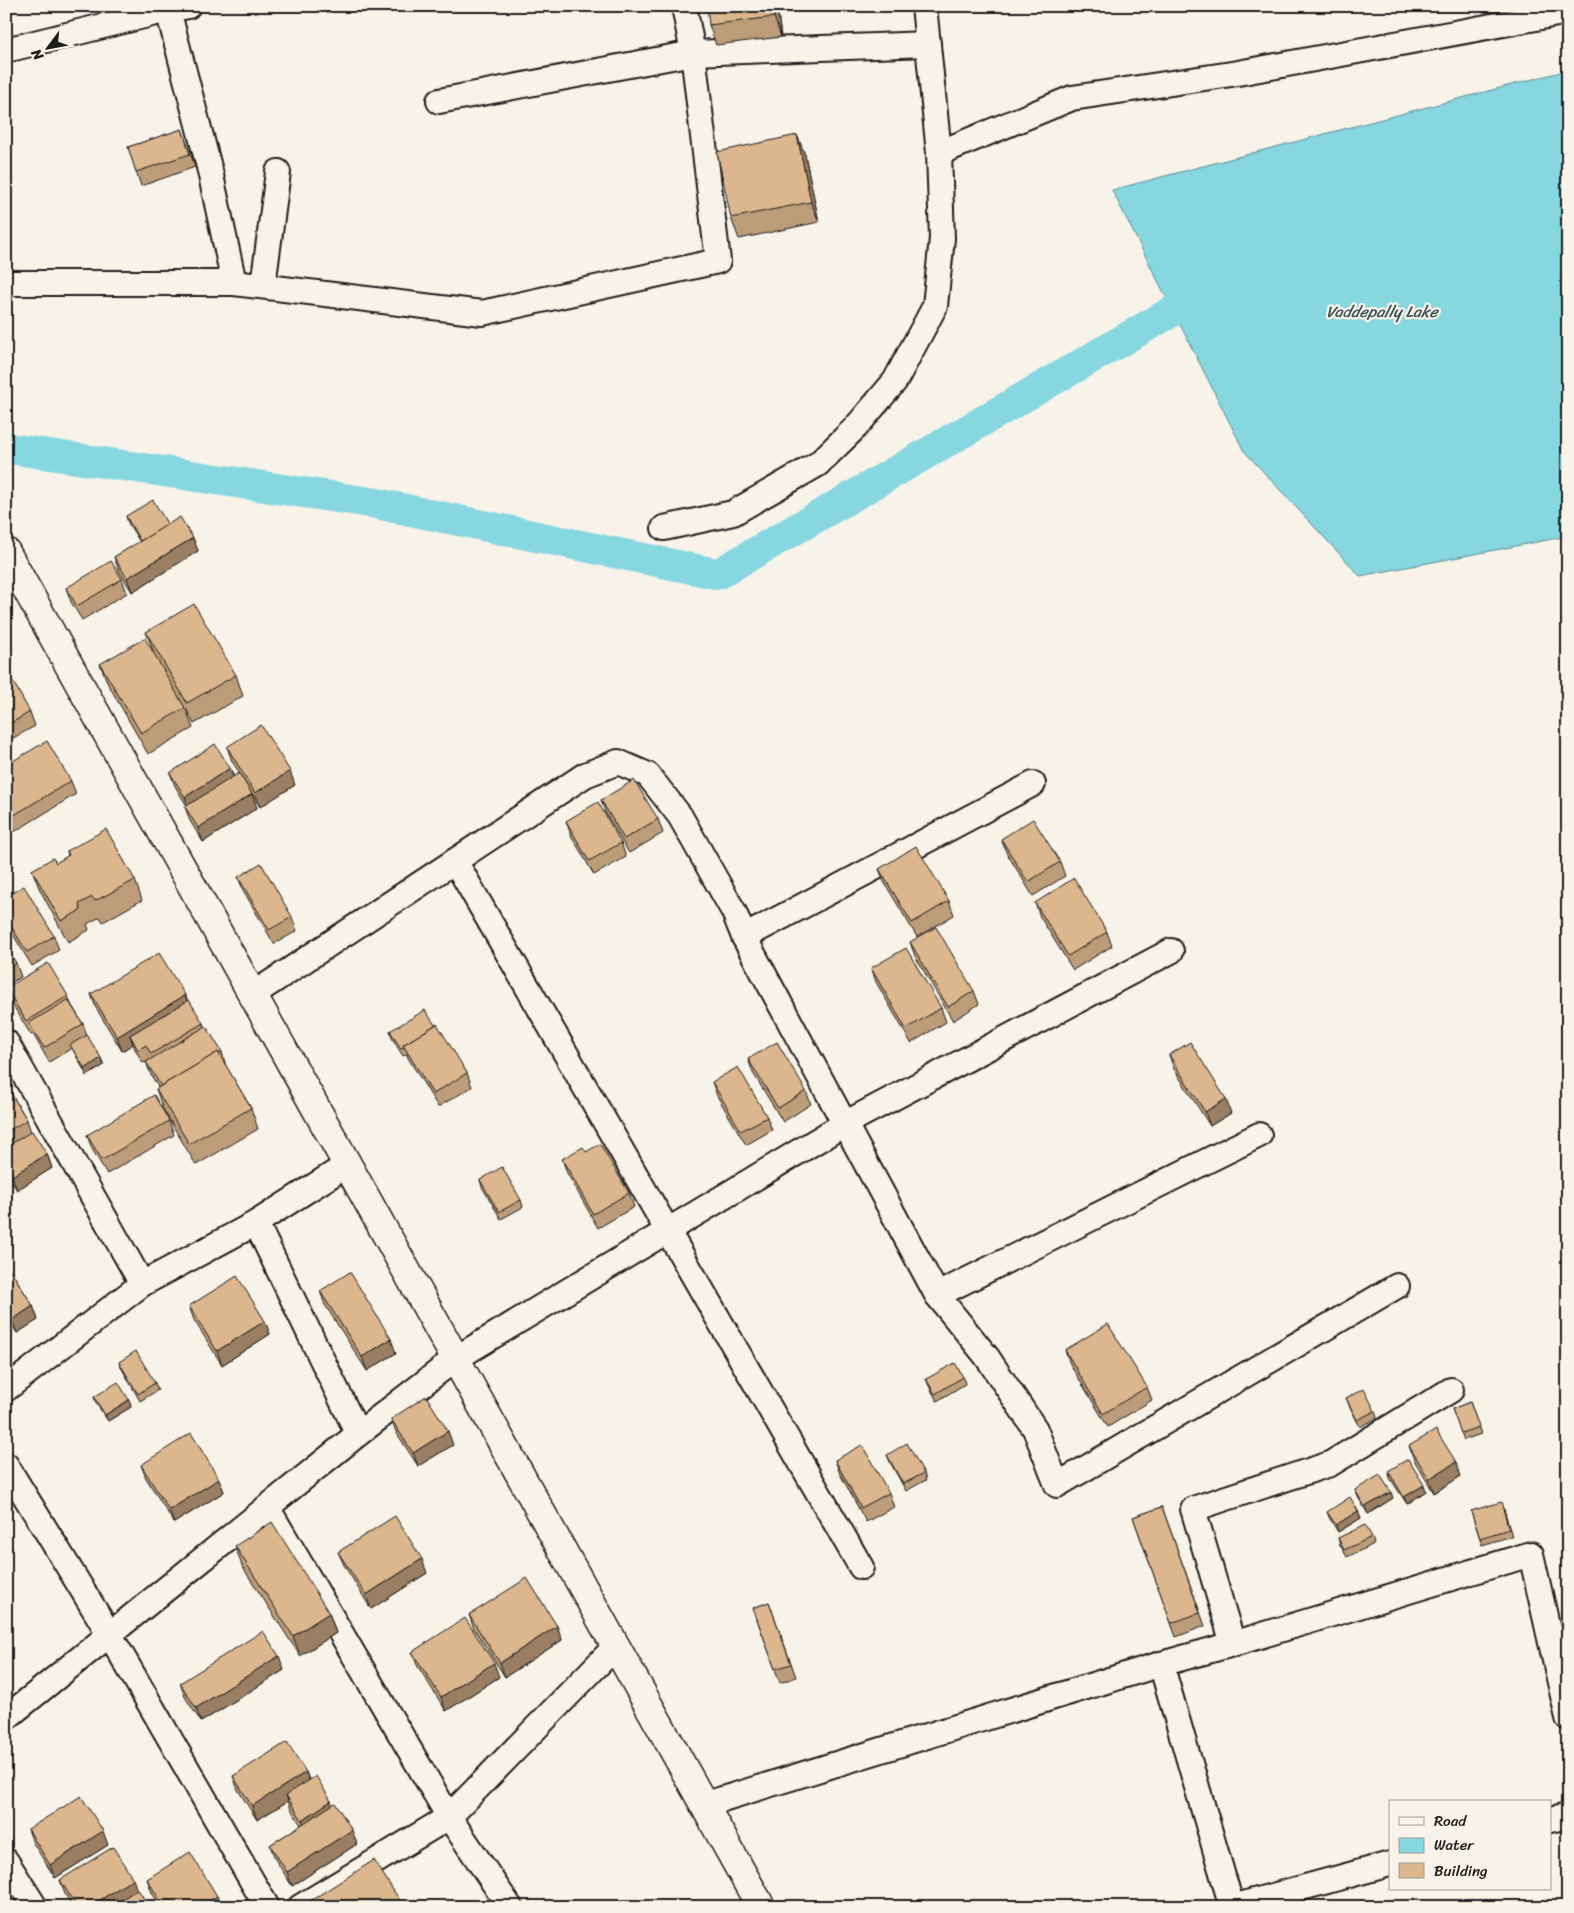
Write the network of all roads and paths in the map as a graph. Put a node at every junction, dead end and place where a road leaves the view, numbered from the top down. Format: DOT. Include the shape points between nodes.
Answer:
graph roads {
  1 [pos="684,6"];
  2 [pos="924,6"];
  3 [pos="174,7"];
  4 [pos="1568,12"];
  5 [pos="928,44"];
  6 [pos="6,50"];
  7 [pos="693,53"];
  8 [pos="439,102"];
  9 [pos="939,154"];
  10 [pos="278,172"];
  11 [pos="6,283"];
  12 [pos="234,283"];
  13 [pos="262,286"];
  14 [pos="664,528"];
  15 [pos="6,552"];
  16 [pos="1033,784"];
  17 [pos="455,861"];
  18 [pos="744,937"];
  19 [pos="1170,951"];
  20 [pos="252,995"];
  21 [pos="6,1042"];
  22 [pos="846,1123"];
  23 [pos="1259,1135"];
  24 [pos="347,1165"];
  25 [pos="256,1223"];
  26 [pos="668,1230"];
  27 [pos="142,1284"];
  28 [pos="1397,1286"];
  29 [pos="936,1295"];
  30 [pos="454,1358"];
  31 [pos="6,1389"];
  32 [pos="1451,1390"];
  33 [pos="358,1434"];
  34 [pos="6,1465"];
  35 [pos="267,1508"];
  36 [pos="861,1566"];
  37 [pos="110,1635"];
  38 [pos="1233,1644"];
  39 [pos="615,1646"];
  40 [pos="1161,1664"];
  41 [pos="6,1718"];
  42 [pos="1568,1718"];
  43 [pos="703,1805"];
  44 [pos="1568,1816"];
  45 [pos="448,1817"];
  46 [pos="1552,1820"];
  47 [pos="6,1861"];
  48 [pos="1389,1864"];
  49 [pos="35,1907"];
  50 [pos="268,1907"];
  51 [pos="300,1907"];
  52 [pos="510,1907"];
  53 [pos="761,1907"];
  54 [pos="1232,1907"];
  1 -- 7 [label="street"];
  2 -- 5 [label="street"];
  3 -- 6 [label="street"];
  3 -- 12 [label="street"];
  4 -- 9 [label="street" via="1238,74 1072,98"];
  5 -- 7 [label="street"];
  5 -- 9 [label="street"];
  7 -- 8 [label="street"];
  7 -- 13 [label="street" via="718,261 482,312"];
  9 -- 14 [label="street" via="942,238 935,306 895,381 856,427 818,464 732,513"];
  10 -- 13 [label="street"];
  11 -- 12 [label="street"];
  12 -- 13 [label="street"];
  15 -- 20 [label="street"];
  16 -- 18 [label="street"];
  17 -- 18 [label="street" via="585,775 618,762 648,775 680,816 734,912"];
  17 -- 20 [label="street"];
  17 -- 26 [label="street"];
  18 -- 22 [label="street"];
  19 -- 22 [label="street"];
  20 -- 24 [label="street"];
  21 -- 27 [label="street"];
  22 -- 26 [label="street"];
  22 -- 29 [label="street"];
  23 -- 29 [label="street"];
  24 -- 25 [label="street"];
  24 -- 30 [label="street"];
  25 -- 27 [label="street"];
  25 -- 33 [label="street"];
  26 -- 30 [label="street"];
  26 -- 36 [label="street"];
  27 -- 31 [label="street"];
  28 -- 29 [label="street" via="1057,1485 1035,1429 987,1357"];
  30 -- 33 [label="street"];
  30 -- 39 [label="street"];
  32 -- 38 [label="street" via="1330,1464 1193,1509"];
  33 -- 35 [label="street"];
  34 -- 37 [label="street"];
  35 -- 37 [label="street"];
  35 -- 45 [label="street"];
  37 -- 41 [label="street"];
  37 -- 50 [label="street"];
  38 -- 40 [label="street"];
  38 -- 42 [label="street" via="1531,1554"];
  39 -- 43 [label="street"];
  39 -- 45 [label="street"];
  40 -- 43 [label="street"];
  40 -- 54 [label="street"];
  43 -- 53 [label="street"];
  44 -- 46 [label="street"];
  45 -- 51 [label="street"];
  45 -- 52 [label="street"];
  47 -- 49 [label="street"];
  48 -- 54 [label="street"];
}
